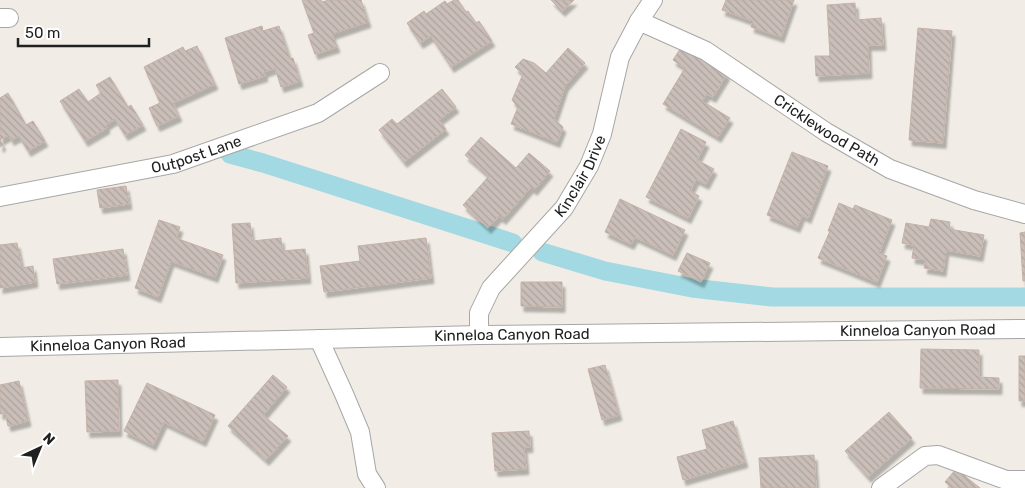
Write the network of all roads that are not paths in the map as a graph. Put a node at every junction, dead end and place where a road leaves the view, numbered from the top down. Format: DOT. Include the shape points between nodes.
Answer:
graph roads {
  1 [pos="654,0"];
  2 [pos="638,21"];
  3 [pos="380,74"];
  4 [pos="0,197"];
  5 [pos="1025,214"];
  6 [pos="1025,330"];
  7 [pos="480,335"];
  8 [pos="319,339"];
  9 [pos="0,346"];
  10 [pos="1025,480"];
  11 [pos="376,488"];
  12 [pos="881,488"];
  1 -- 2 [label="street, Kinclair Drive"];
  2 -- 5 [label="street, Cricklewood Path" via="706,51 826,132 890,169 974,200"];
  2 -- 7 [label="street, Kinclair Drive" via="620,57 602,134 589,166 564,208 491,288 479,313"];
  3 -- 4 [label="street, Outpost Lane" via="318,114 173,164"];
  6 -- 7 [label="street, Kinneloa Canyon Road"];
  7 -- 8 [label="street, Kinneloa Canyon Road"];
  8 -- 9 [label="street, Kinneloa Canyon Road"];
  8 -- 11 [label="street" via="360,432 367,474"];
  10 -- 12 [label="street" via="1006,480 938,455 926,456"];
}
